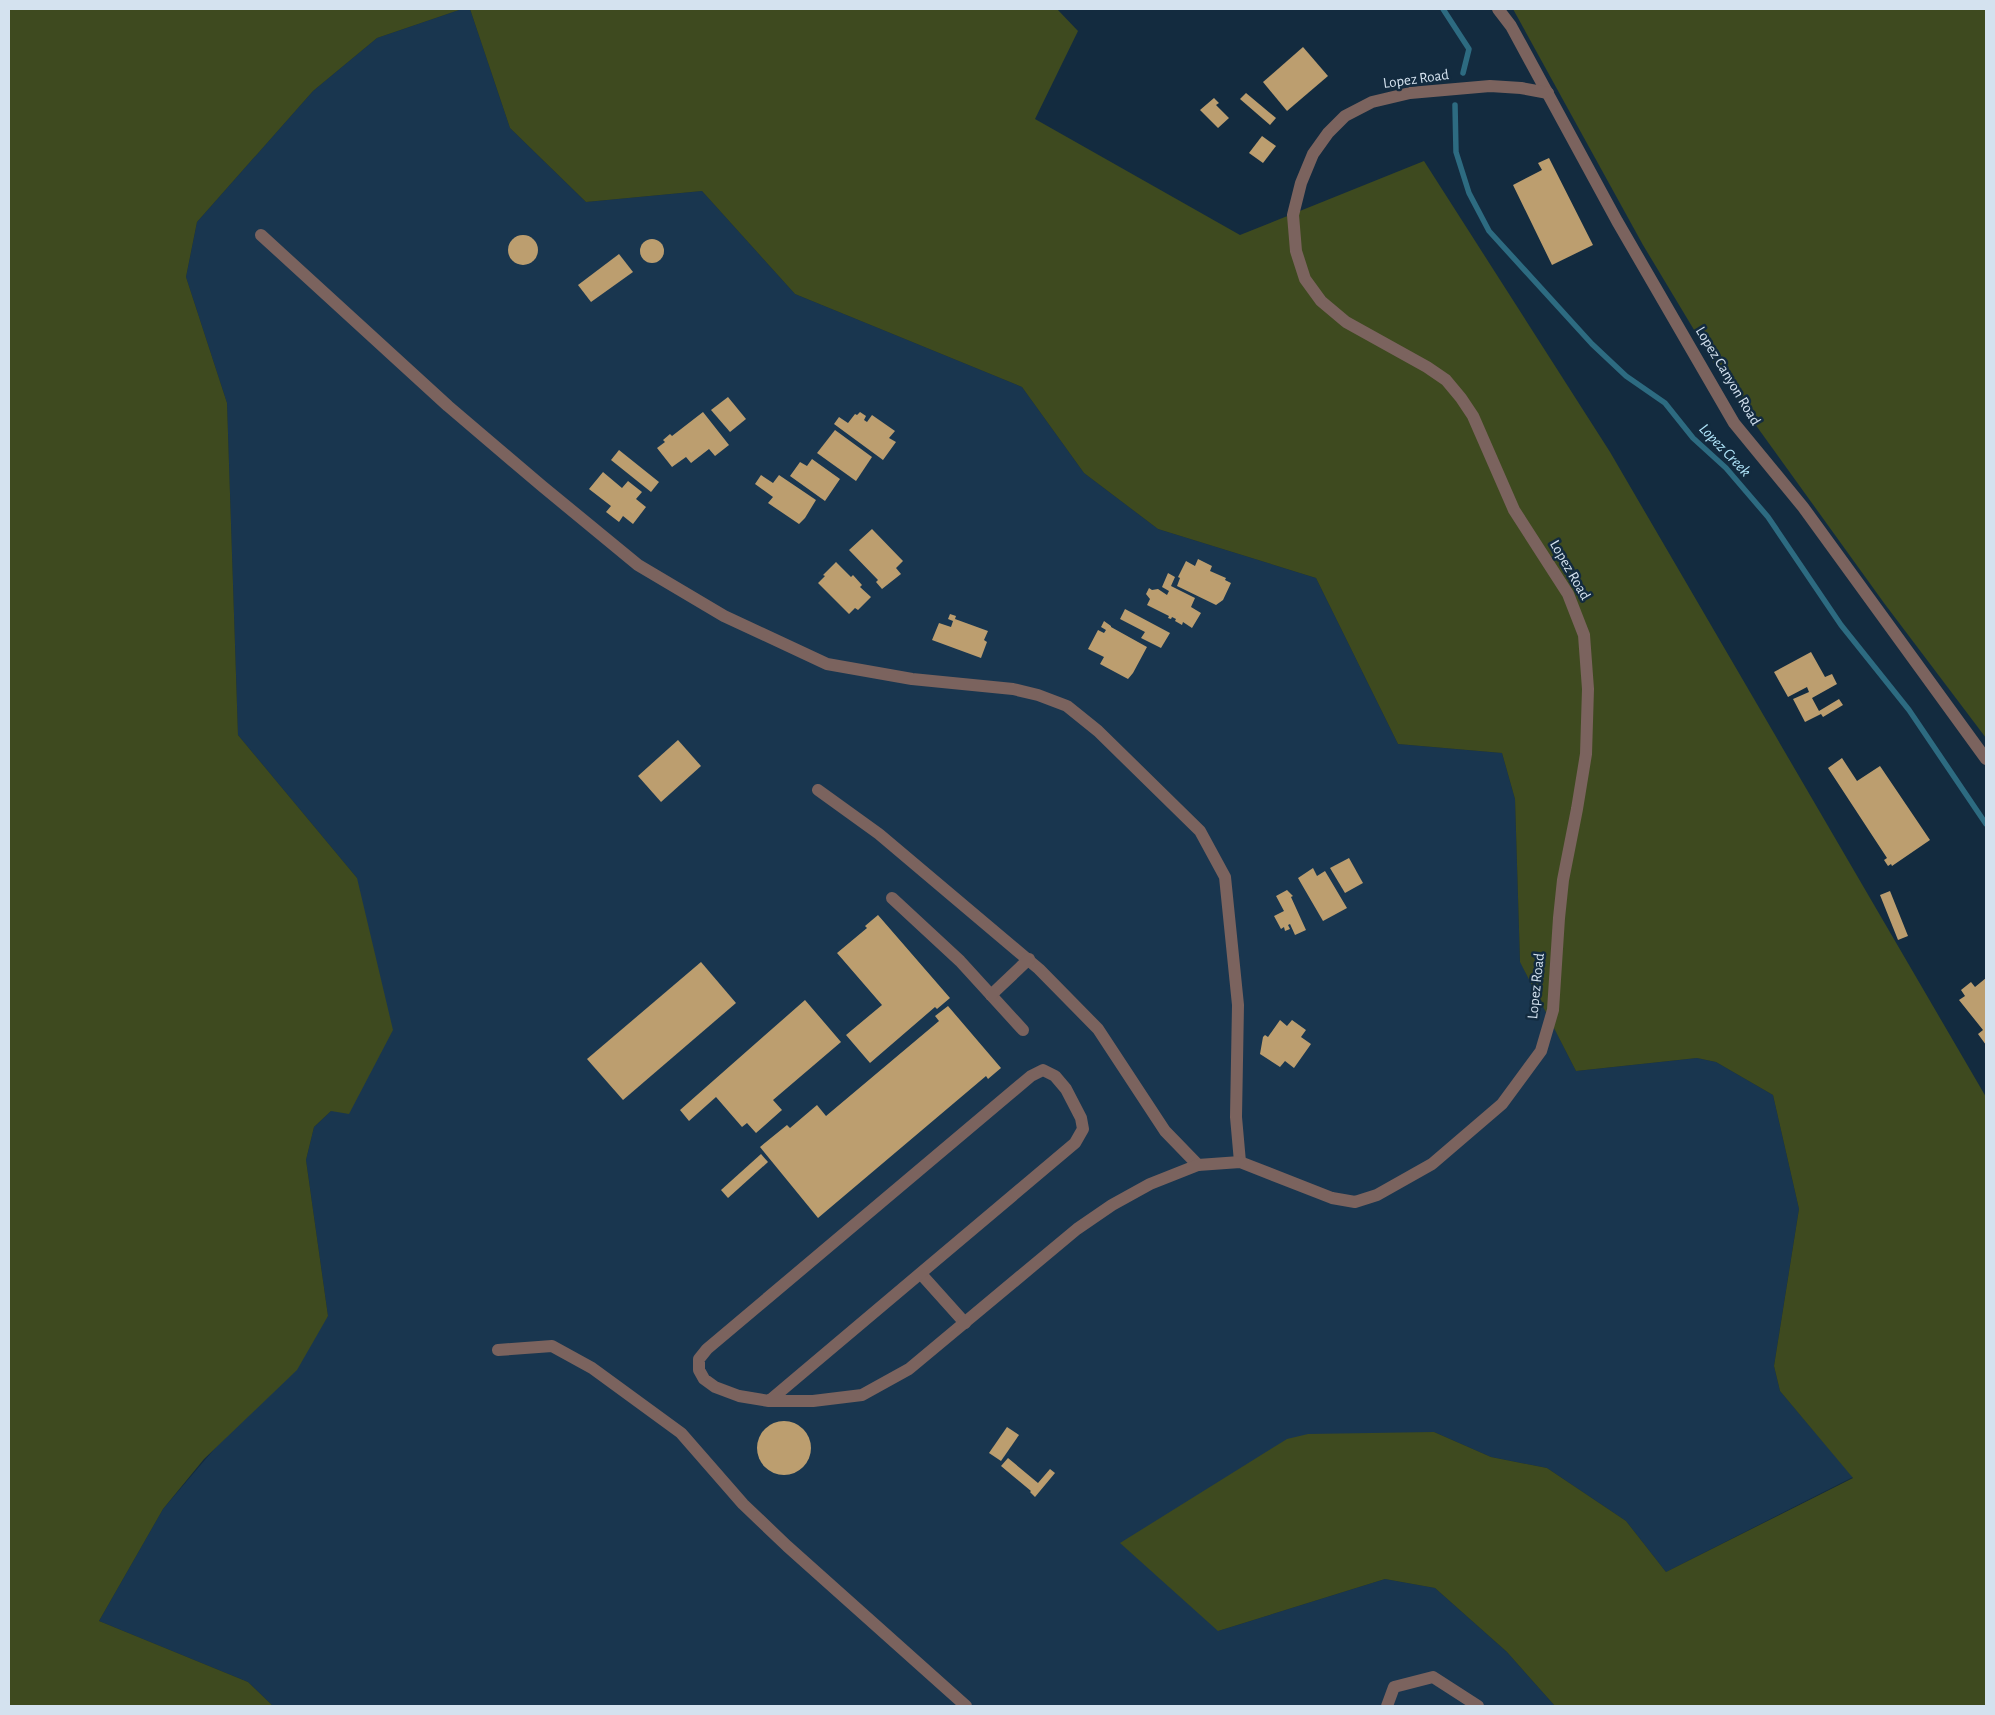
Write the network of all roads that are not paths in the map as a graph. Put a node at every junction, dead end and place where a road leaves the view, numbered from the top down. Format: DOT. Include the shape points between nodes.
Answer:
graph roads {
  1 [pos="1498,9"];
  2 [pos="1548,93"];
  3 [pos="261,235"];
  4 [pos="1986,759"];
  5 [pos="818,790"];
  6 [pos="892,898"];
  7 [pos="1029,959"];
  8 [pos="991,995"];
  9 [pos="1023,1030"];
  10 [pos="1240,1162"];
  11 [pos="1198,1165"];
  12 [pos="921,1274"];
  13 [pos="965,1322"];
  14 [pos="498,1350"];
  15 [pos="769,1401"];
  16 [pos="966,1706"];
  17 [pos="1387,1706"];
  18 [pos="1478,1706"];
  1 -- 2 [label="street, Lopez Canyon Road"];
  2 -- 4 [label="street, Lopez Canyon Road" via="1617,221 1734,423 1803,507"];
  2 -- 10 [label="street, Lopez Road" via="1490,86 1410,93 1372,102 1345,116 1313,154 1300,183 1293,215 1296,251 1305,279 1321,301 1346,322 1446,380 1461,398 1473,416 1514,510 1568,594 1584,635 1588,689 1586,754 1558,918 1553,1010 1541,1051 1502,1104 1432,1164 1377,1195 1355,1202 1332,1198"];
  3 -- 10 [label="street" via="448,406 638,565 724,616 827,664 1038,695 1067,706 1098,731 1200,831 1225,878 1238,1005 1236,1117"];
  5 -- 7 [label="street" via="879,834"];
  6 -- 8 [label="street" via="960,961"];
  7 -- 8 [label="street"];
  7 -- 11 [label="street" via="1098,1029 1165,1131"];
  8 -- 9 [label="street"];
  10 -- 11 [label="street"];
  11 -- 13 [label="street" via="1150,1184 1112,1205 1077,1229"];
  12 -- 13 [label="street"];
  12 -- 15 [label="street"];
  12 -- 15 [label="street" via="1075,1143 1082,1129 1081,1118 1066,1089 1054,1076 1043,1070 1031,1076 699,1359 699,1370 704,1379 715,1387"];
  13 -- 15 [label="street" via="909,1369 862,1396"];
  14 -- 16 [label="street" via="552,1346 592,1368 681,1433 774,1534"];
  17 -- 18 [label="street" via="1394,1686 1433,1677"];
}
